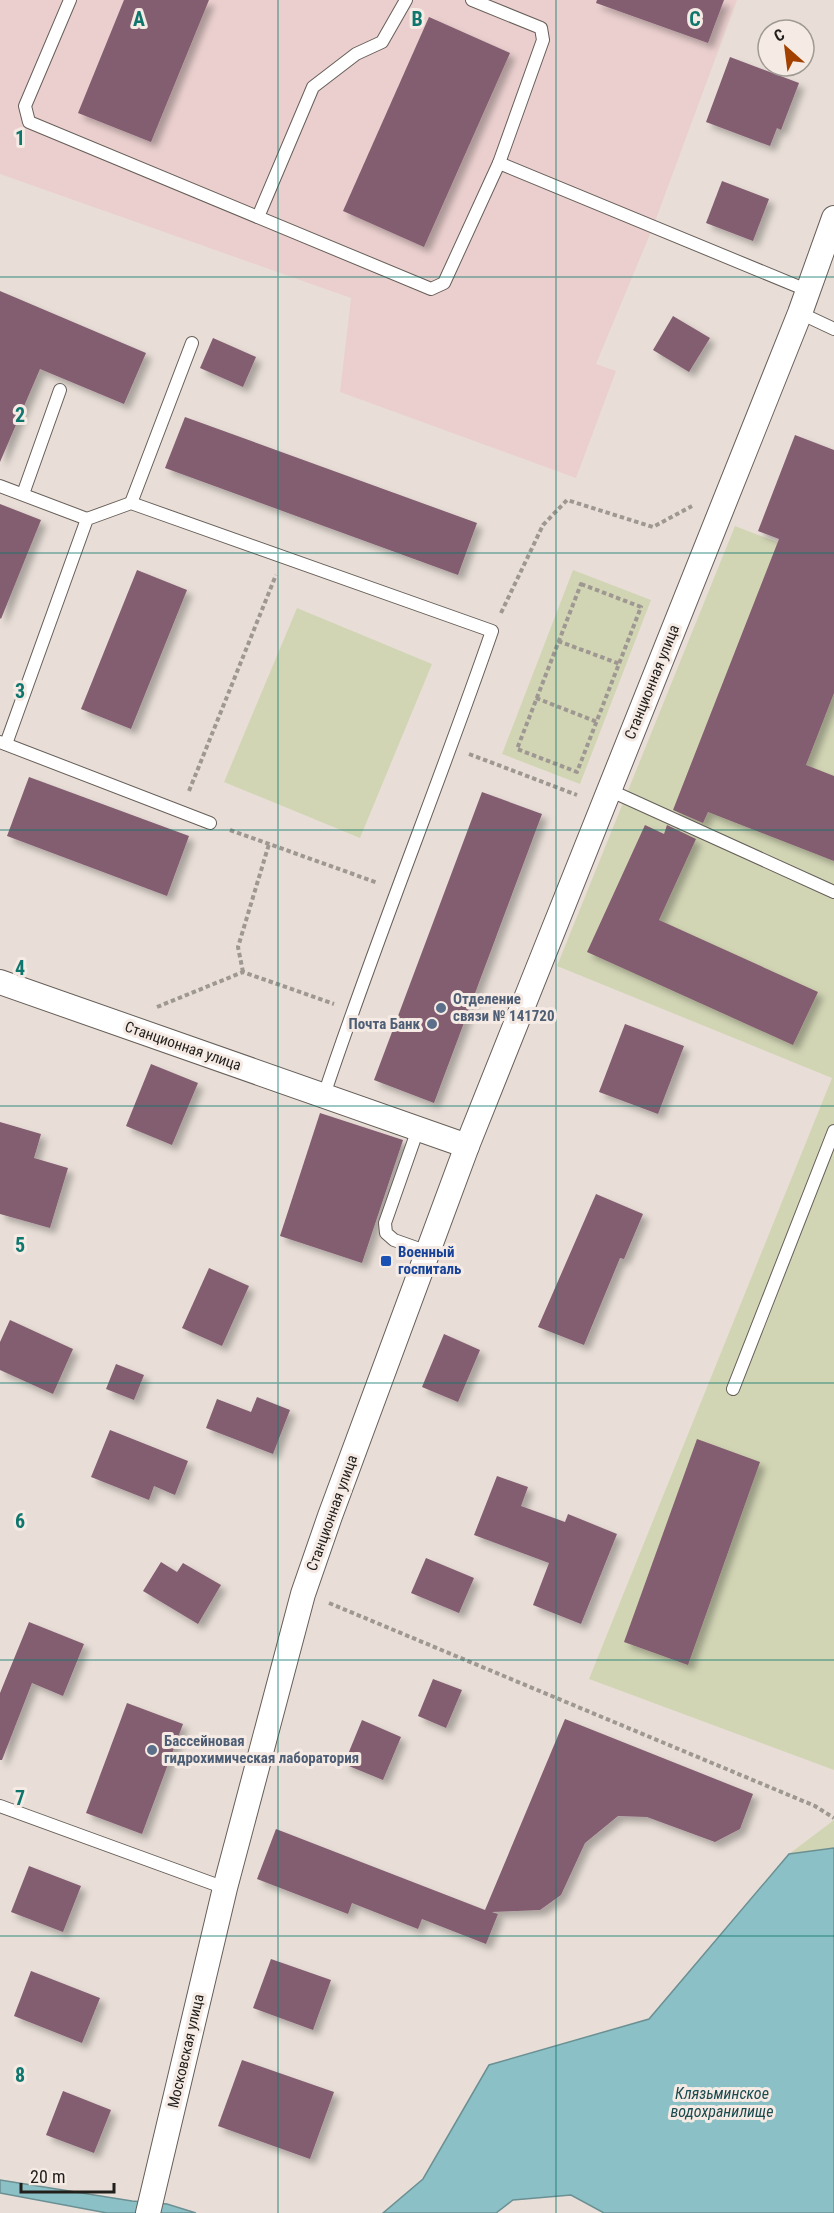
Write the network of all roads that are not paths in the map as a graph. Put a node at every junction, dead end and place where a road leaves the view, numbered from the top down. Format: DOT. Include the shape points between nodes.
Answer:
graph roads {
  1 [pos="70,0"];
  2 [pos="406,0"];
  3 [pos="472,0"];
  4 [pos="499,164"];
  5 [pos="258,217"];
  6 [pos="834,218"];
  7 [pos="804,302"];
  8 [pos="834,329"];
  9 [pos="192,343"];
  10 [pos="60,390"];
  11 [pos="0,486"];
  12 [pos="22,494"];
  13 [pos="131,503"];
  14 [pos="87,519"];
  15 [pos="3,743"];
  16 [pos="606,797"];
  17 [pos="210,823"];
  18 [pos="834,892"];
  19 [pos="0,982"];
  20 [pos="324,1095"];
  21 [pos="418,1129"];
  22 [pos="834,1131"];
  23 [pos="468,1146"];
  24 [pos="428,1252"];
  25 [pos="734,1389"];
  26 [pos="0,1806"];
  27 [pos="225,1888"];
  28 [pos="151,2202"];
  1 -- 5 [label="lane" via="25,106 29,122"];
  2 -- 5 [label="lane" via="382,42 356,54 313,87"];
  3 -- 4 [label="lane" via="541,28 543,40"];
  4 -- 5 [label="lane" via="444,283 431,289"];
  4 -- 7 [label="lane"];
  6 -- 7 [label="street, Станционная улица"];
  7 -- 8 [label="lane"];
  7 -- 16 [label="street, Станционная улица"];
  9 -- 13 [label="lane"];
  10 -- 12 [label="lane"];
  11 -- 12 [label="lane"];
  12 -- 14 [label="lane"];
  13 -- 14 [label="lane"];
  13 -- 20 [label="lane" via="492,631"];
  14 -- 15 [label="lane"];
  15 -- 17 [label="lane"];
  16 -- 18 [label="lane"];
  16 -- 23 [label="street, Станционная улица"];
  19 -- 20 [label="street, Станционная улица"];
  20 -- 21 [label="street, Станционная улица"];
  21 -- 23 [label="street, Станционная улица"];
  21 -- 24 [label="lane" via="385,1223 386,1233 393,1240"];
  22 -- 25 [label="lane"];
  23 -- 24 [label="street, Станционная улица"];
  24 -- 27 [label="street, Станционная улица" via="303,1594"];
  26 -- 27 [label="lane"];
  27 -- 28 [label="street, Московская улица"];
}
